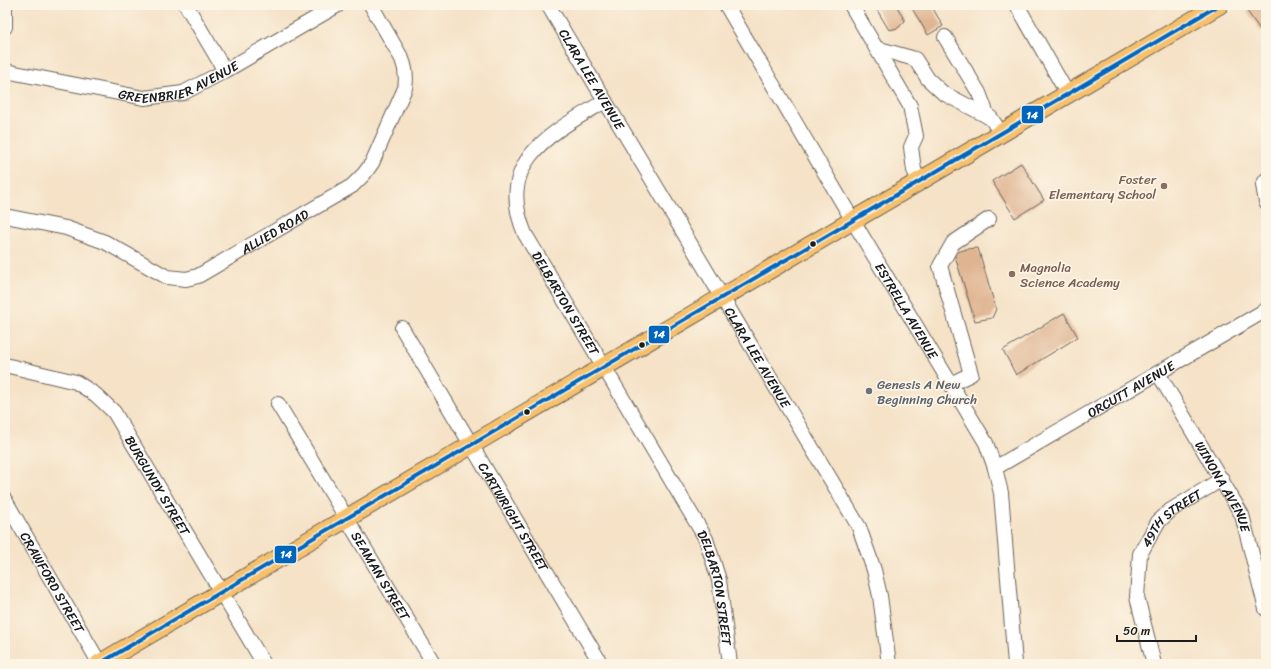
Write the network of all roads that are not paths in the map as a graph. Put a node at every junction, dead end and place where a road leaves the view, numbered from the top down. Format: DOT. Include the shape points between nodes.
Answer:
graph roads {
  1 [pos="186,5"];
  2 [pos="338,5"];
  3 [pos="371,5"];
  4 [pos="548,5"];
  5 [pos="726,5"];
  6 [pos="851,5"];
  7 [pos="1017,5"];
  8 [pos="1219,5"];
  9 [pos="5,8"];
  10 [pos="5,27"];
  11 [pos="945,37"];
  12 [pos="876,48"];
  13 [pos="5,71"];
  14 [pos="225,71"];
  15 [pos="1068,93"];
  16 [pos="605,100"];
  17 [pos="988,116"];
  18 [pos="1000,132"];
  19 [pos="919,180"];
  20 [pos="1266,180"];
  21 [pos="1266,202"];
  22 [pos="5,216"];
  23 [pos="989,219"];
  24 [pos="852,220"];
  25 [pos="720,297"];
  26 [pos="1266,310"];
  27 [pos="402,328"];
  28 [pos="5,365"];
  29 [pos="602,367"];
  30 [pos="1158,373"];
  31 [pos="951,384"];
  32 [pos="278,404"];
  33 [pos="470,444"];
  34 [pos="996,468"];
  35 [pos="1222,479"];
  36 [pos="5,500"];
  37 [pos="346,518"];
  38 [pos="221,592"];
  39 [pos="1266,609"];
  40 [pos="99,664"];
  41 [pos="264,664"];
  42 [pos="434,664"];
  43 [pos="601,664"];
  44 [pos="730,664"];
  45 [pos="889,664"];
  46 [pos="1015,664"];
  47 [pos="1154,664"];
  1 -- 14 [label="street"];
  2 -- 14 [label="street, GREENBRIER AVENUE"];
  3 -- 22 [label="street, ALLIED ROAD" via="402,59 407,81 368,169 352,186 208,270 192,278 174,279 105,242 66,228"];
  4 -- 16 [label="street, CLARA LEE AVENUE"];
  5 -- 24 [label="street, ESTRELLA AVENUE"];
  6 -- 12 [label="street"];
  7 -- 15 [label="street"];
  8 -- 15 [label="main road"];
  9 -- 10 [label="street"];
  11 -- 17 [label="street" via="979,93"];
  12 -- 17 [label="street" via="915,59 928,80 943,93"];
  12 -- 19 [label="street" via="910,106 916,136 911,147 914,170"];
  13 -- 14 [label="street, GREENBRIER AVENUE" via="144,98 183,93"];
  15 -- 18 [label="main road"];
  16 -- 25 [label="street, CLARA LEE AVENUE"];
  16 -- 29 [label="street, DELBARTON STREET" via="553,132 537,146 526,162 517,193 518,214 525,234"];
  17 -- 18 [label="street"];
  18 -- 19 [label="main road"];
  19 -- 24 [label="main road"];
  20 -- 21 [label="street" via="1263,185"];
  23 -- 31 [label="street" via="953,243 940,266 971,374"];
  24 -- 25 [label="main road"];
  24 -- 31 [label="street, ESTRELLA AVENUE"];
  25 -- 29 [label="main road"];
  25 -- 45 [label="street, CLARA LEE AVENUE" via="859,527 880,596"];
  26 -- 30 [label="street, ORCUTT AVENUE"];
  27 -- 33 [label="street, CARTWRIGHT STREET"];
  28 -- 38 [label="street, BURGUNDY STREET" via="76,382 114,412"];
  29 -- 33 [label="main road"];
  29 -- 44 [label="street, DELBARTON STREET" via="706,539 719,580"];
  30 -- 34 [label="street, ORCUTT AVENUE"];
  30 -- 35 [label="street, WINONA AVENUE"];
  31 -- 34 [label="street, ESTRELLA AVENUE" via="986,443"];
  32 -- 37 [label="street, SEAMAN STREET"];
  33 -- 37 [label="main road"];
  33 -- 43 [label="street, CARTWRIGHT STREET"];
  34 -- 46 [label="street, ESTRELLA AVENUE" via="1001,493"];
  35 -- 39 [label="street, WINONA AVENUE" via="1242,515"];
  35 -- 47 [label="street, 49TH STREET" via="1171,510 1158,522 1140,554 1137,597"];
  36 -- 40 [label="street, CRAWFORD STREET"];
  37 -- 38 [label="main road"];
  37 -- 42 [label="street, SEAMAN STREET"];
  38 -- 40 [label="main road"];
  38 -- 41 [label="street, BURGUNDY STREET"];
}
